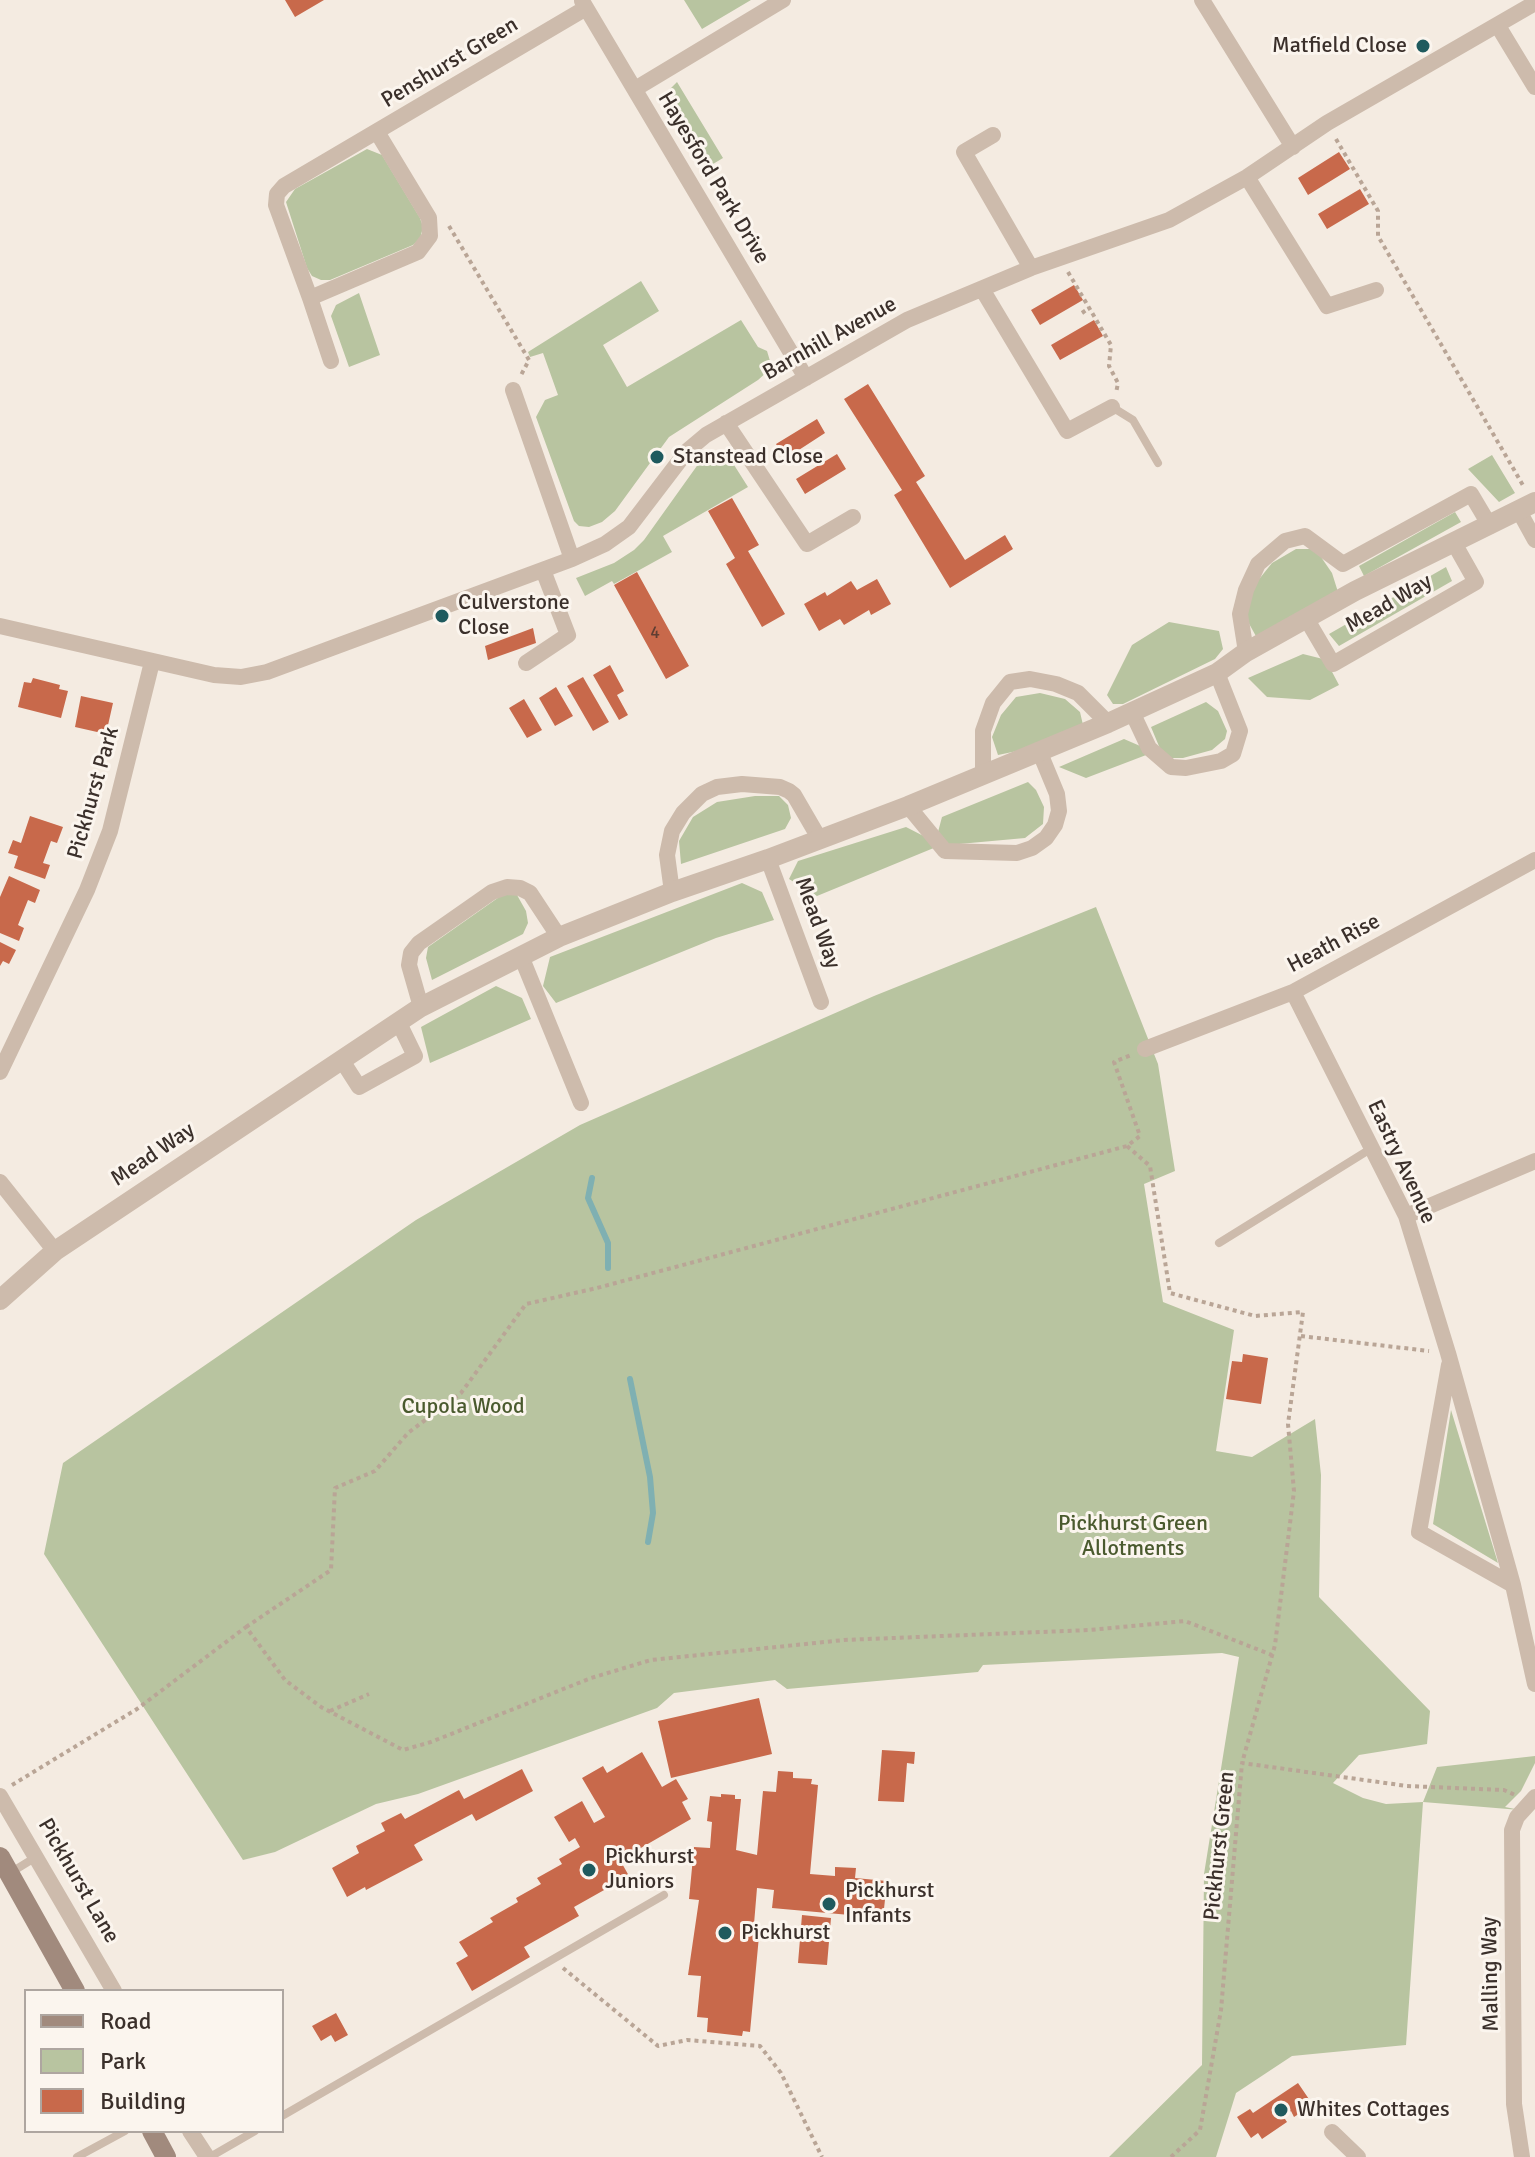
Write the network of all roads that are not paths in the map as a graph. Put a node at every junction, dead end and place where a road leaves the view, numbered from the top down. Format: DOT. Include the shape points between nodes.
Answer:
graph roads {
  1 [pos="783,0"];
  2 [pos="1202,0"];
  3 [pos="1535,3"];
  4 [pos="584,4"];
  5 [pos="1498,26"];
  6 [pos="1535,87"];
  7 [pos="635,89"];
  8 [pos="377,132"];
  9 [pos="993,135"];
  10 [pos="1293,147"];
  11 [pos="1247,177"];
  12 [pos="1031,268"];
  13 [pos="982,289"];
  14 [pos="1376,290"];
  15 [pos="310,298"];
  16 [pos="331,361"];
  17 [pos="806,378"];
  18 [pos="513,390"];
  19 [pos="1112,407"];
  20 [pos="726,423"];
  21 [pos="1158,463"];
  22 [pos="1529,506"];
  23 [pos="853,517"];
  24 [pos="1490,526"];
  25 [pos="1535,540"];
  26 [pos="1454,543"];
  27 [pos="572,559"];
  28 [pos="1343,564"];
  29 [pos="543,570"];
  30 [pos="1355,591"];
  31 [pos="1306,618"];
  32 [pos="0,626"];
  33 [pos="1246,652"];
  34 [pos="152,662"];
  35 [pos="526,663"];
  36 [pos="1217,673"];
  37 [pos="1132,712"];
  38 [pos="1108,723"];
  39 [pos="1040,753"];
  40 [pos="983,774"];
  41 [pos="908,806"];
  42 [pos="819,838"];
  43 [pos="768,859"];
  44 [pos="1535,860"];
  45 [pos="672,892"];
  46 [pos="559,937"];
  47 [pos="521,956"];
  48 [pos="1293,992"];
  49 [pos="821,1002"];
  50 [pos="421,1007"];
  51 [pos="398,1021"];
  52 [pos="1145,1049"];
  53 [pos="341,1059"];
  54 [pos="0,1072"];
  55 [pos="581,1103"];
  56 [pos="1373,1148"];
  57 [pos="1535,1161"];
  58 [pos="0,1182"];
  59 [pos="1406,1216"];
  60 [pos="1219,1243"];
  61 [pos="55,1251"];
  62 [pos="0,1300"];
  63 [pos="1449,1356"];
  64 [pos="1513,1585"];
  65 [pos="1535,1684"];
  66 [pos="6,1791"];
  67 [pos="1532,1800"];
  68 [pos="36,1857"];
  69 [pos="4,1865"];
  70 [pos="664,1895"];
  71 [pos="74,1989"];
  72 [pos="113,1989"];
  73 [pos="284,2115"];
  74 [pos="1332,2132"];
  75 [pos="121,2133"];
  76 [pos="153,2133"];
  77 [pos="191,2133"];
  78 [pos="251,2133"];
  79 [pos="77,2157"];
  80 [pos="166,2157"];
  81 [pos="208,2157"];
  82 [pos="1358,2157"];
  83 [pos="1522,2157"];
  1 -- 7 [label="street"];
  2 -- 10 [label="street"];
  3 -- 5 [label="street, Barnhill Avenue"];
  4 -- 7 [label="street, Hayesford Park Drive"];
  4 -- 8 [label="street, Penshurst Green"];
  5 -- 6 [label="street"];
  5 -- 10 [label="street, Barnhill Avenue"];
  7 -- 17 [label="street, Hayesford Park Drive"];
  8 -- 15 [label="street, Penshurst Green" via="277,194 276,205"];
  8 -- 15 [label="street, Penshurst Green" via="429,218 430,236 418,252"];
  9 -- 12 [label="street" via="964,152"];
  10 -- 11 [label="street, Barnhill Avenue"];
  11 -- 12 [label="street, Barnhill Avenue" via="1169,220"];
  11 -- 14 [label="street" via="1327,306"];
  12 -- 13 [label="street, Barnhill Avenue"];
  13 -- 17 [label="street, Barnhill Avenue" via="907,320"];
  13 -- 19 [label="street" via="1067,431"];
  15 -- 16 [label="street, Penshurst Green"];
  17 -- 20 [label="street, Barnhill Avenue"];
  18 -- 27 [label="street"];
  19 -- 21 [label="lane" via="1133,420"];
  20 -- 23 [label="street" via="807,544"];
  20 -- 27 [label="street, Barnhill Avenue" via="687,451 629,527"];
  22 -- 24 [label="street, Mead Way"];
  22 -- 25 [label="street"];
  24 -- 26 [label="street, Mead Way"];
  24 -- 28 [label="street" via="1471,494"];
  26 -- 30 [label="street, Mead Way"];
  26 -- 31 [label="street, Mead Way" via="1476,582 1333,664"];
  27 -- 29 [label="street, Barnhill Avenue"];
  28 -- 30 [label="street, Mead Way"];
  28 -- 33 [label="street, Mead Way" via="1305,536 1285,541 1258,564 1240,614"];
  29 -- 34 [label="street, Barnhill Avenue" via="267,672 214,675"];
  29 -- 35 [label="street" via="576,631"];
  30 -- 31 [label="street, Mead Way"];
  31 -- 33 [label="street, Mead Way"];
  32 -- 34 [label="street"];
  33 -- 36 [label="street, Mead Way"];
  34 -- 54 [label="street, Pickhurst Park" via="110,831"];
  36 -- 37 [label="street, Mead Way"];
  36 -- 37 [label="street" via="1240,731 1233,754 1221,761 1171,767 1149,748"];
  37 -- 38 [label="street, Mead Way"];
  38 -- 39 [label="street, Mead Way"];
  38 -- 40 [label="street" via="1078,693 1030,679 1010,682 993,703 983,731"];
  39 -- 40 [label="street, Mead Way"];
  39 -- 41 [label="street" via="1059,811 1046,838 1032,848 1017,853 945,851"];
  40 -- 41 [label="street, Mead Way"];
  41 -- 42 [label="street, Mead Way"];
  42 -- 43 [label="street, Mead Way"];
  42 -- 45 [label="street" via="789,791 742,784 717,787 702,794 672,831 667,855"];
  43 -- 45 [label="street, Mead Way"];
  43 -- 49 [label="street, Mead Way"];
  44 -- 48 [label="street, Heath Rise"];
  45 -- 46 [label="street, Mead Way"];
  46 -- 47 [label="street, Mead Way"];
  46 -- 50 [label="street" via="530,893 507,887 492,892 411,953 409,965"];
  47 -- 50 [label="street, Mead Way"];
  47 -- 55 [label="street"];
  48 -- 52 [label="street, Heath Rise"];
  48 -- 56 [label="street, Eastry Avenue"];
  50 -- 51 [label="street, Mead Way"];
  51 -- 53 [label="street, Mead Way"];
  51 -- 53 [label="street" via="415,1056 359,1087"];
  53 -- 61 [label="street, Mead Way"];
  56 -- 59 [label="street, Eastry Avenue"];
  56 -- 60 [label="lane"];
  57 -- 59 [label="street"];
  58 -- 61 [label="street"];
  59 -- 63 [label="street, Eastry Avenue"];
  61 -- 62 [label="street, Mead Way"];
  63 -- 64 [label="street, Eastry Avenue"];
  63 -- 64 [label="street, Eastry Avenue" via="1419,1532"];
  64 -- 65 [label="street, Eastry Avenue"];
  66 -- 68 [label="street, Pickhurst Lane"];
  67 -- 83 [label="street, Malling Way" via="1512,1830 1514,2104"];
  68 -- 69 [label="lane"];
  68 -- 72 [label="street, Pickhurst Lane"];
  69 -- 71 [label="main road"];
  70 -- 73 [label="lane"];
  74 -- 82 [label="street"];
  75 -- 79 [label="lane"];
  76 -- 80 [label="main road"];
  77 -- 81 [label="street"];
  78 -- 81 [label="lane"];
}
